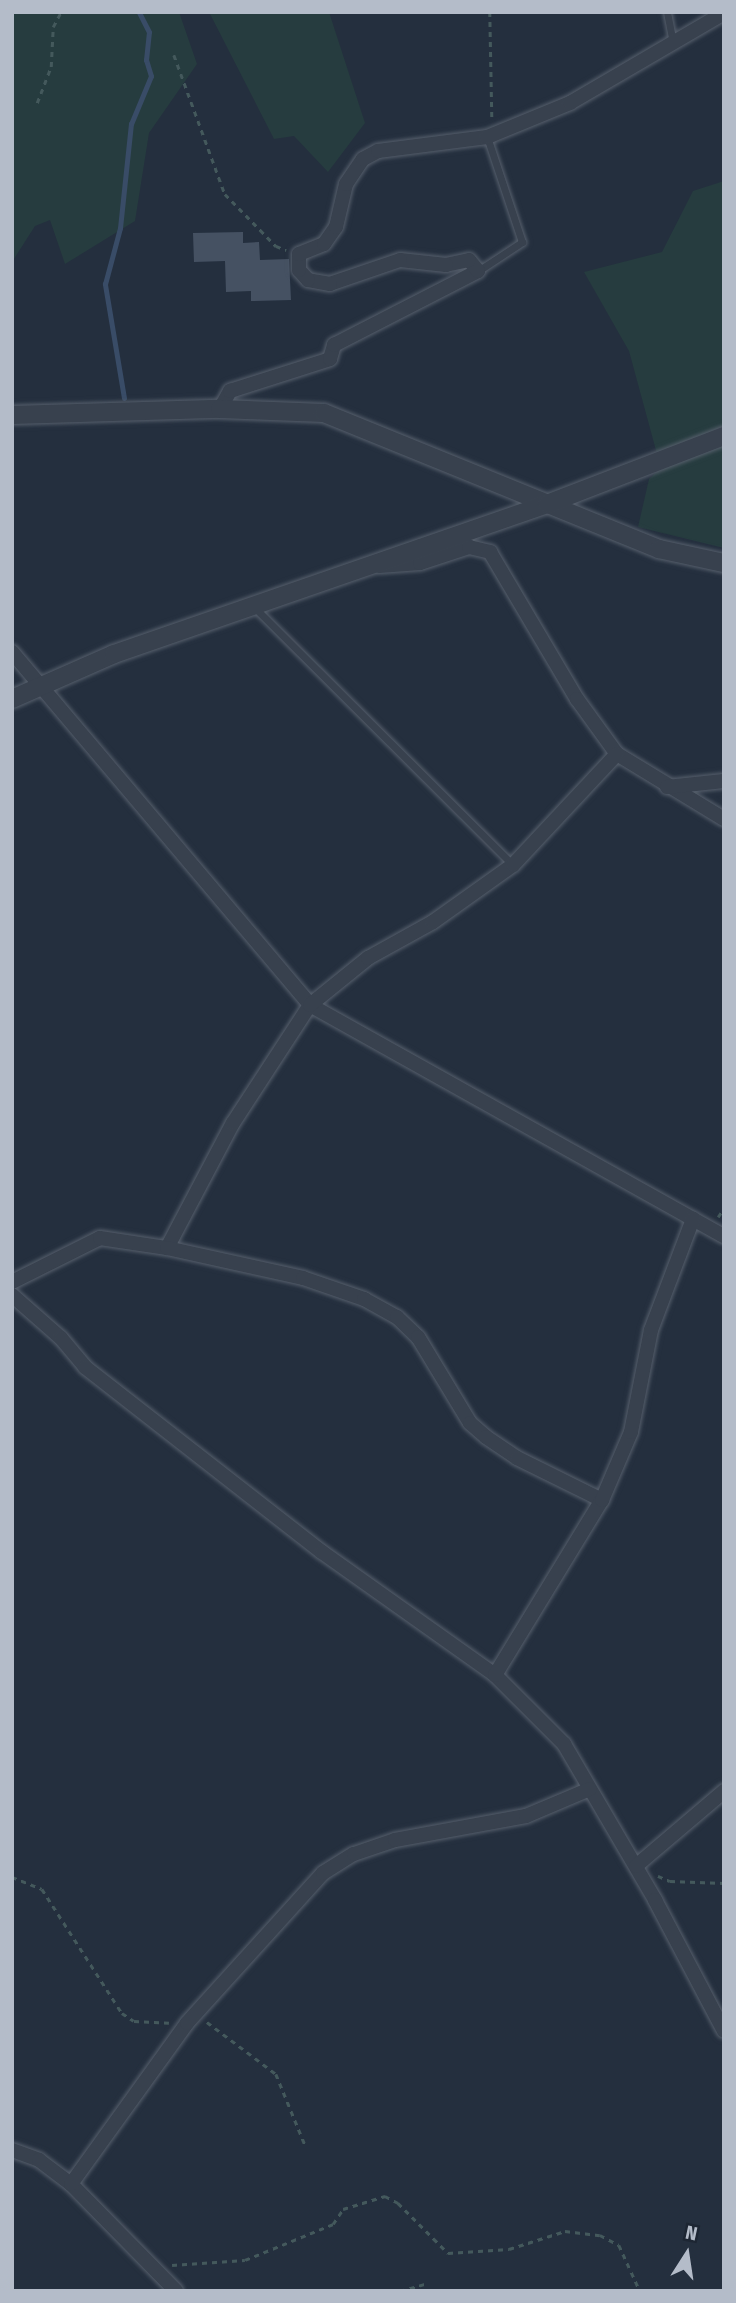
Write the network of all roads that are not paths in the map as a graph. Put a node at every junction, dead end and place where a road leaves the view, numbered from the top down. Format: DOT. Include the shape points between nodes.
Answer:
graph roads {
  1 [pos="667,12"];
  2 [pos="724,13"];
  3 [pos="673,44"];
  4 [pos="489,136"];
  5 [pos="478,271"];
  6 [pos="220,409"];
  7 [pos="12,415"];
  8 [pos="724,436"];
  9 [pos="547,504"];
  10 [pos="724,563"];
  11 [pos="363,567"];
  12 [pos="253,606"];
  13 [pos="12,652"];
  14 [pos="39,684"];
  15 [pos="12,699"];
  16 [pos="617,754"];
  17 [pos="724,781"];
  18 [pos="667,787"];
  19 [pos="724,819"];
  20 [pos="513,865"];
  21 [pos="310,1005"];
  22 [pos="693,1220"];
  23 [pos="724,1236"];
  24 [pos="167,1248"];
  25 [pos="12,1282"];
  26 [pos="12,1295"];
  27 [pos="602,1500"];
  28 [pos="495,1675"];
  29 [pos="590,1788"];
  30 [pos="724,1791"];
  31 [pos="636,1866"];
  32 [pos="724,2031"];
  33 [pos="12,2150"];
  34 [pos="71,2184"];
  35 [pos="176,2291"];
  1 -- 3 [label="lane"];
  2 -- 3 [label="street"];
  3 -- 4 [label="street" via="570,103"];
  4 -- 5 [label="lane" via="522,242"];
  4 -- 5 [label="street" via="378,151 363,159 346,184 337,227 324,244 299,254 299,270 308,280 330,284 400,260 446,265 469,260"];
  5 -- 6 [label="street" via="334,345 330,359 230,391"];
  6 -- 7 [label="street"];
  6 -- 9 [label="street" via="324,413"];
  8 -- 9 [label="street"];
  9 -- 10 [label="street" via="659,549"];
  9 -- 11 [label="street"];
  11 -- 12 [label="street"];
  11 -- 16 [label="street" via="420,564 469,547 490,552 577,699"];
  12 -- 14 [label="street"];
  12 -- 20 [label="lane"];
  13 -- 14 [label="street"];
  14 -- 15 [label="street"];
  14 -- 21 [label="street"];
  16 -- 18 [label="street"];
  16 -- 20 [label="street"];
  17 -- 18 [label="street"];
  18 -- 19 [label="street"];
  20 -- 21 [label="street" via="433,922 368,958"];
  21 -- 22 [label="street"];
  21 -- 24 [label="street" via="233,1124"];
  22 -- 23 [label="street"];
  22 -- 27 [label="street" via="651,1330 631,1432"];
  24 -- 25 [label="street" via="100,1238"];
  24 -- 27 [label="street" via="303,1278 364,1299 397,1317 418,1337 470,1423 517,1458"];
  26 -- 28 [label="street" via="94,1375 322,1552"];
  27 -- 28 [label="street"];
  28 -- 29 [label="street" via="565,1744"];
  29 -- 31 [label="street"];
  29 -- 34 [label="street" via="526,1816 395,1840 354,1854 323,1873 191,2018"];
  30 -- 31 [label="street"];
  31 -- 32 [label="street"];
  33 -- 34 [label="street" via="39,2160"];
  34 -- 35 [label="street"];
}
